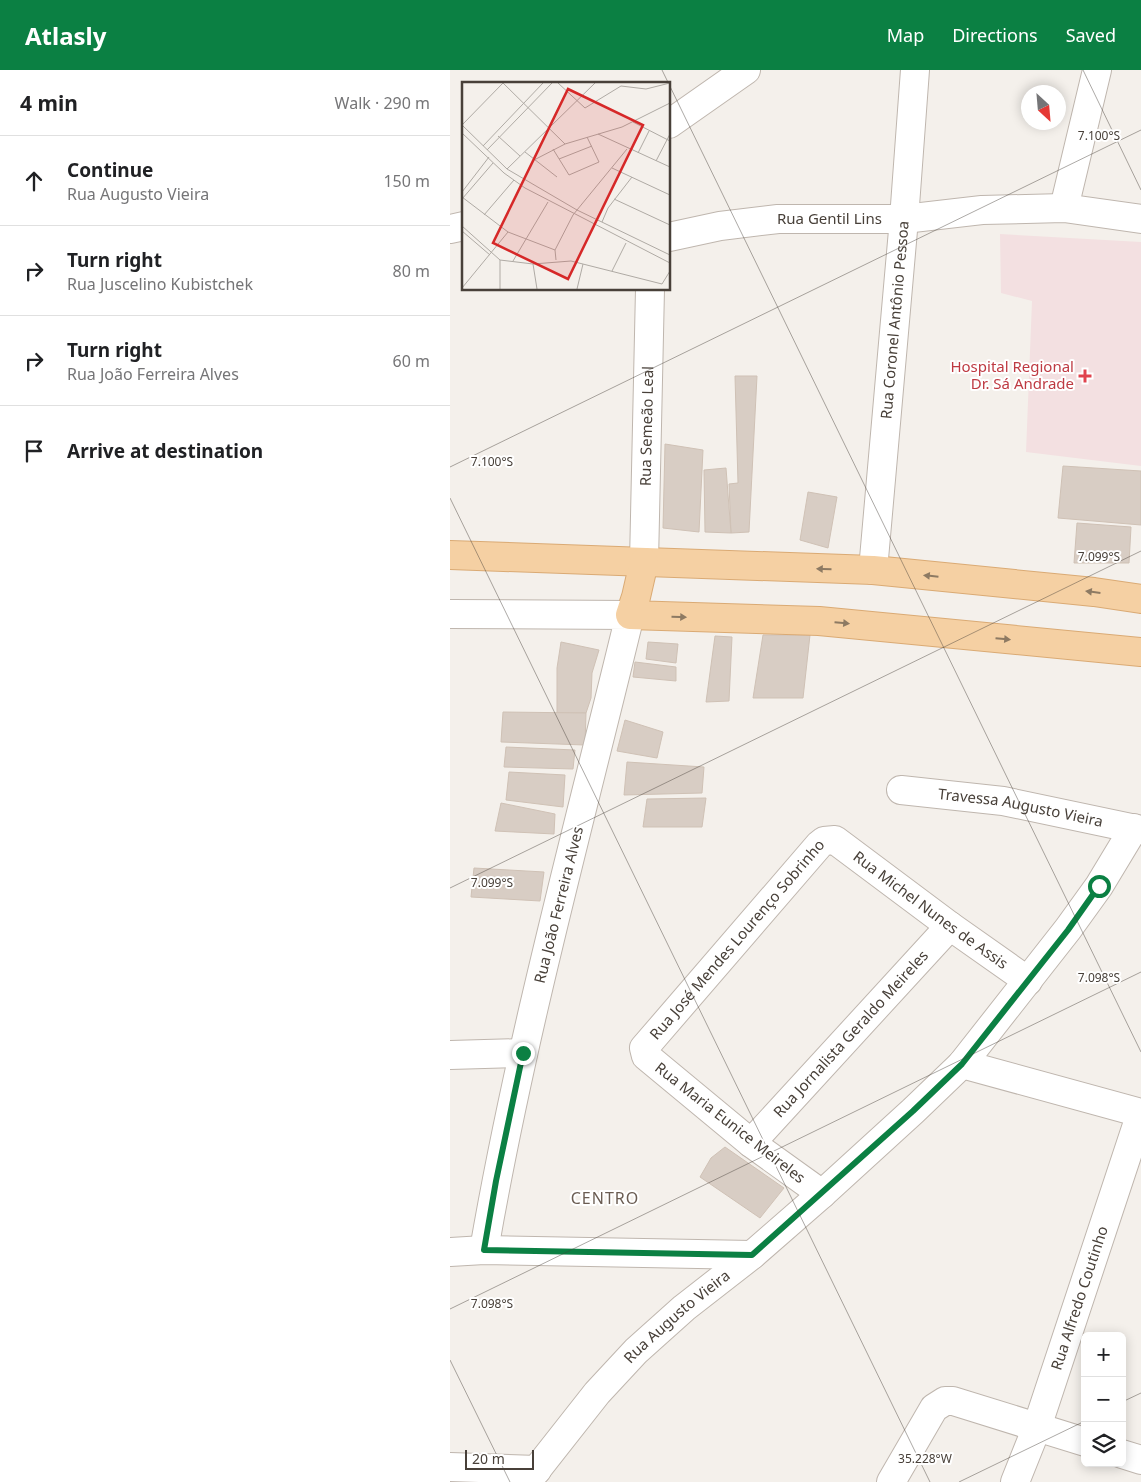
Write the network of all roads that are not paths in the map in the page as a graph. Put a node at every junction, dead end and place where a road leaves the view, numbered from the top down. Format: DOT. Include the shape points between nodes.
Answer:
graph roads {
  1 [pos="746,70"];
  2 [pos="915,70"];
  3 [pos="1097,70"];
  4 [pos="670,123"];
  5 [pos="1064,208"];
  6 [pos="904,219"];
  7 [pos="1141,219"];
  8 [pos="670,237"];
  9 [pos="650,290"];
  10 [pos="450,555"];
  11 [pos="644,562"];
  12 [pos="873,570"];
  13 [pos="1141,599"];
  14 [pos="450,614"];
  15 [pos="630,615"];
  16 [pos="1141,652"];
  17 [pos="901,790"];
  18 [pos="1138,829"];
  19 [pos="834,840"];
  20 [pos="950,926"];
  21 [pos="1028,981"];
  22 [pos="644,1048"];
  23 [pos="523,1053"];
  24 [pos="450,1056"];
  25 [pos="962,1064"];
  26 [pos="1141,1113"];
  27 [pos="751,1143"];
  28 [pos="822,1194"];
  29 [pos="484,1250"];
  30 [pos="450,1252"];
  31 [pos="752,1255"];
  32 [pos="1037,1427"];
  33 [pos="1081,1441"];
  34 [pos="1126,1455"];
  35 [pos="1141,1460"];
  36 [pos="450,1467"];
  37 [pos="532,1476"];
  38 [pos="891,1482"];
  39 [pos="1015,1482"];
  1 -- 4 [label="street"];
  2 -- 6 [label="street, Rua Coronel Antônio Pessoa"];
  3 -- 5 [label="street"];
  5 -- 6 [label="street, Rua Gentil Lins" via="982,210"];
  5 -- 7 [label="street, Rua Gentil Lins"];
  6 -- 8 [label="street, Rua Gentil Lins" via="778,219 720,226"];
  6 -- 12 [label="street, Rua Coronel Antônio Pessoa"];
  9 -- 11 [label="street, Rua Semeão Leal"];
  10 -- 11 [label="main road"];
  12 -- 11 [label="main road, one-way"];
  11 -- 15 [label="main road, Rua João Ferreira Alves"];
  13 -- 12 [label="main road, one-way"];
  14 -- 15 [label="street"];
  15 -- 16 [label="main road, one-way" via="819,621"];
  15 -- 23 [label="street, Rua João Ferreira Alves"];
  17 -- 18 [label="street, Travessa Augusto Vieira" via="1003,800"];
  18 -- 21 [label="street, Rua Augusto Vieira" via="1068,930"];
  19 -- 20 [label="street, Rua Michel Nunes de Assis"];
  19 -- 22 [label="street, Rua José Mendes Lourenço Sobrinho" via="819,845"];
  20 -- 21 [label="street, Rua Michel Nunes de Assis"];
  20 -- 27 [label="street, Rua Jornalista Geraldo Meireles"];
  21 -- 25 [label="street, Rua Augusto Vieira"];
  22 -- 27 [label="street, Rua Maria Eunice Meireles" via="646,1056"];
  23 -- 24 [label="street"];
  23 -- 29 [label="street, Rua João Ferreira Alves"];
  25 -- 26 [label="street"];
  25 -- 28 [label="street, Rua Augusto Vieira"];
  26 -- 32 [label="street, Rua Alfredo Coutinho"];
  27 -- 28 [label="street, Rua Maria Eunice Meireles"];
  28 -- 31 [label="street, Rua Augusto Vieira"];
  29 -- 30 [label="street"];
  29 -- 31 [label="street"];
  31 -- 37 [label="street, Rua Augusto Vieira" via="684,1308 636,1351 597,1393"];
  32 -- 33 [label="street"];
  32 -- 38 [label="street" via="945,1401 934,1408"];
  32 -- 39 [label="street, Rua Alfredo Coutinho"];
  34 -- 35 [label="street"];
  36 -- 37 [label="street"];
}
